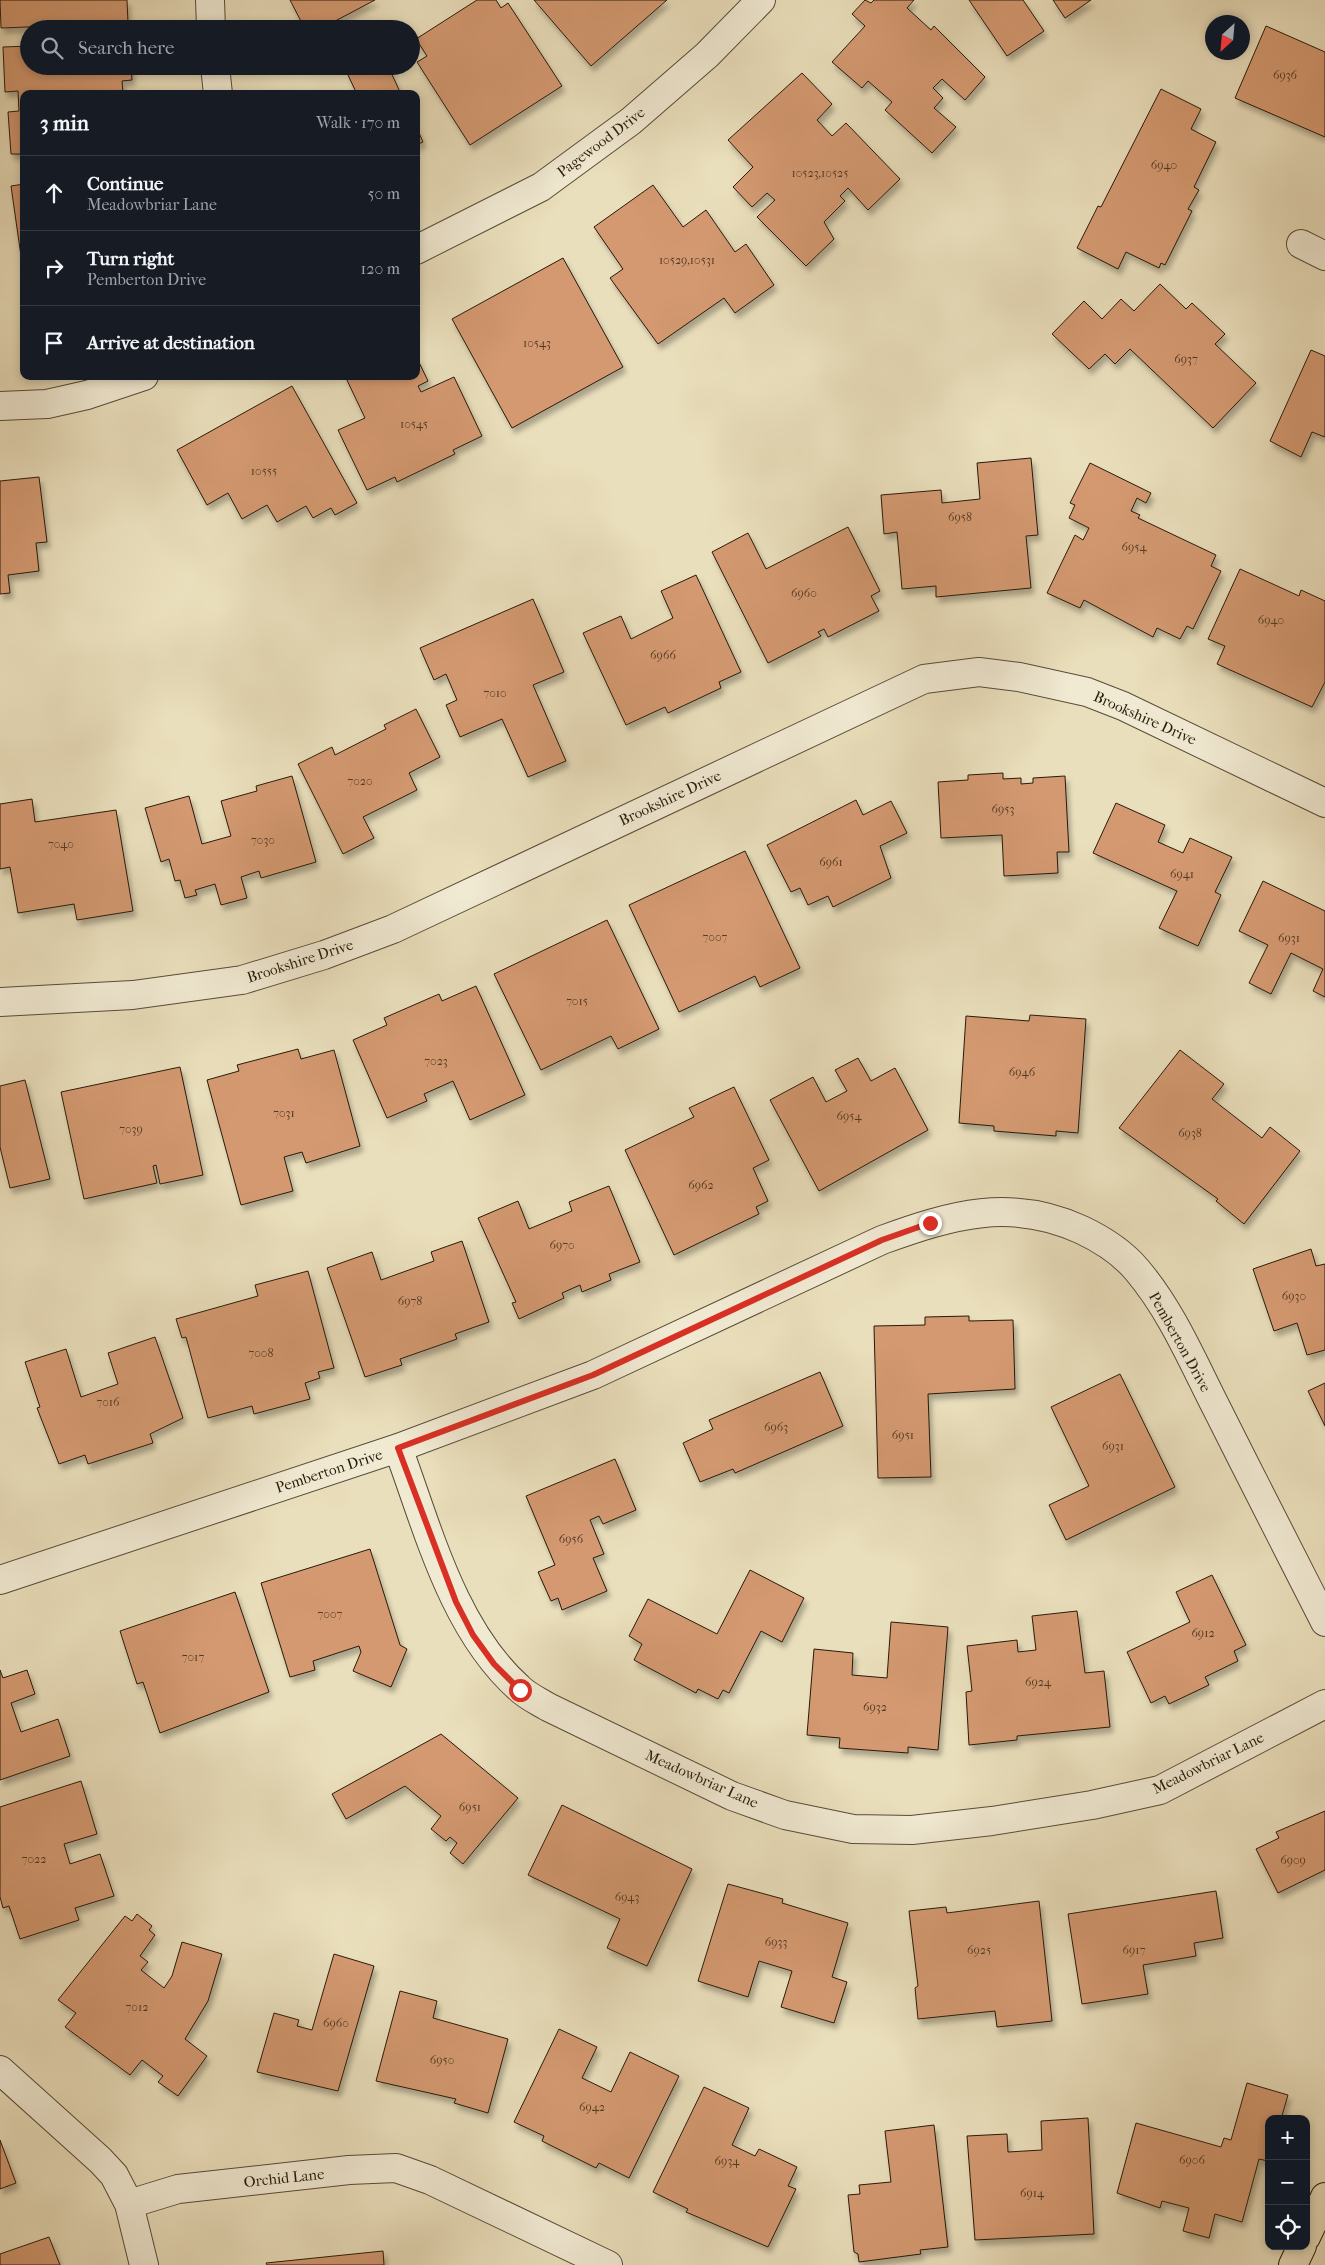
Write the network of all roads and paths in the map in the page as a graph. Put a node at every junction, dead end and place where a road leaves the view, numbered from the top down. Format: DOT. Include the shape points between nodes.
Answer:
graph roads {
  1 [pos="210,0"];
  2 [pos="761,0"];
  3 [pos="211,20"];
  4 [pos="216,75"];
  5 [pos="218,90"];
  6 [pos="1301,244"];
  7 [pos="420,248"];
  8 [pos="1325,256"];
  9 [pos="132,380"];
  10 [pos="0,406"];
  11 [pos="1325,803"];
  12 [pos="0,1002"];
  13 [pos="398,1448"];
  14 [pos="0,1580"];
  15 [pos="1325,1622"];
  16 [pos="1325,1704"];
  17 [pos="0,2070"];
  18 [pos="1325,2197"];
  19 [pos="129,2204"];
  20 [pos="1310,2229"];
  21 [pos="1300,2250"];
  22 [pos="144,2265"];
  23 [pos="608,2265"];
  24 [pos="1293,2265"];
  1 -- 3 [label="street"];
  2 -- 7 [label="street, Pagewood Drive" via="707,55 631,121 548,181"];
  4 -- 5 [label="street"];
  6 -- 8 [label="street"];
  9 -- 10 [label="street" via="47,404"];
  11 -- 12 [label="street, Brookshire Drive" via="1123,706 1087,692 1020,677 979,672 924,679 393,928 324,956 242,980 133,995"];
  13 -- 14 [label="street, Pemberton Drive"];
  13 -- 15 [label="street, Pemberton Drive" via="593,1375 890,1238 930,1223 968,1214 1032,1213 1062,1221 1116,1249 1152,1290 1177,1330"];
  13 -- 16 [label="street, Meadowbriar Lane" via="456,1602 473,1635 494,1664 520,1690 548,1707 732,1796 785,1815 853,1829 912,1830 1092,1805 1160,1790"];
  17 -- 19 [label="street" via="100,2160 114,2175"];
  18 -- 20 [label="main road"];
  19 -- 22 [label="street"];
  19 -- 23 [label="street, Orchid Lane" via="178,2189 349,2170 396,2168 430,2180"];
  21 -- 24 [label="main road"];
}
